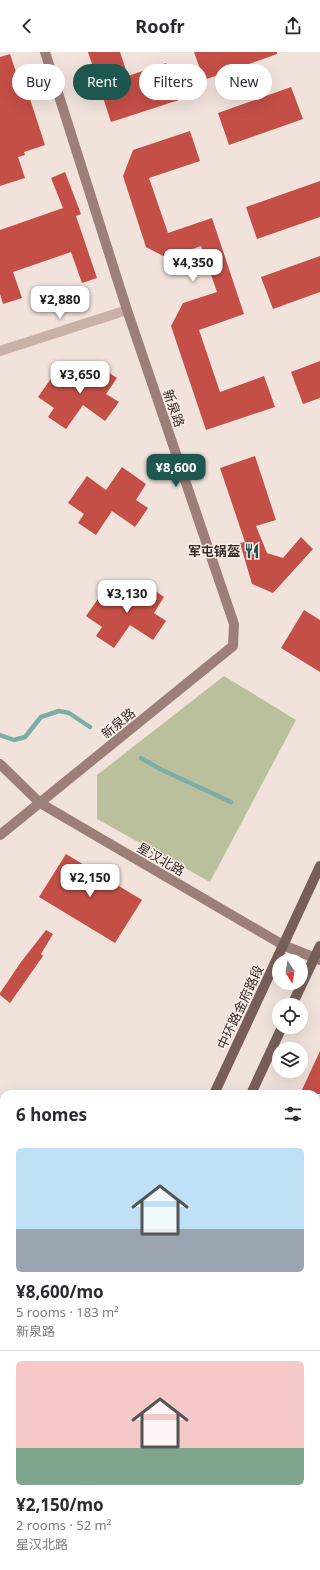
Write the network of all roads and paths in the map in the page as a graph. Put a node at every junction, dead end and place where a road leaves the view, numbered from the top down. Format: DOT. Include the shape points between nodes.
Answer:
graph roads {
  1 [pos="45,52"];
  2 [pos="127,310"];
  3 [pos="0,351"];
  4 [pos="0,764"];
  5 [pos="40,803"];
  6 [pos="0,835"];
  7 [pos="320,866"];
  8 [pos="283,945"];
  9 [pos="320,946"];
  10 [pos="317,959"];
  11 [pos="296,998"];
  12 [pos="279,1034"];
  13 [pos="216,1090"];
  14 [pos="252,1090"];
  1 -- 2 [label="street, 新泉路"];
  2 -- 3 [label="street"];
  2 -- 5 [label="street, 新泉路" via="234,624 233,646"];
  4 -- 5 [label="street, 星汉北路"];
  5 -- 6 [label="street, 新泉路"];
  5 -- 8 [label="street, 星汉北路"];
  7 -- 8 [label="main road, 中环路金府路段"];
  8 -- 10 [label="street, 星汉北路"];
  8 -- 13 [label="main road, 中环路金府路段"];
  9 -- 10 [label="main road"];
  10 -- 11 [label="main road"];
  12 -- 14 [label="main road"];
}
